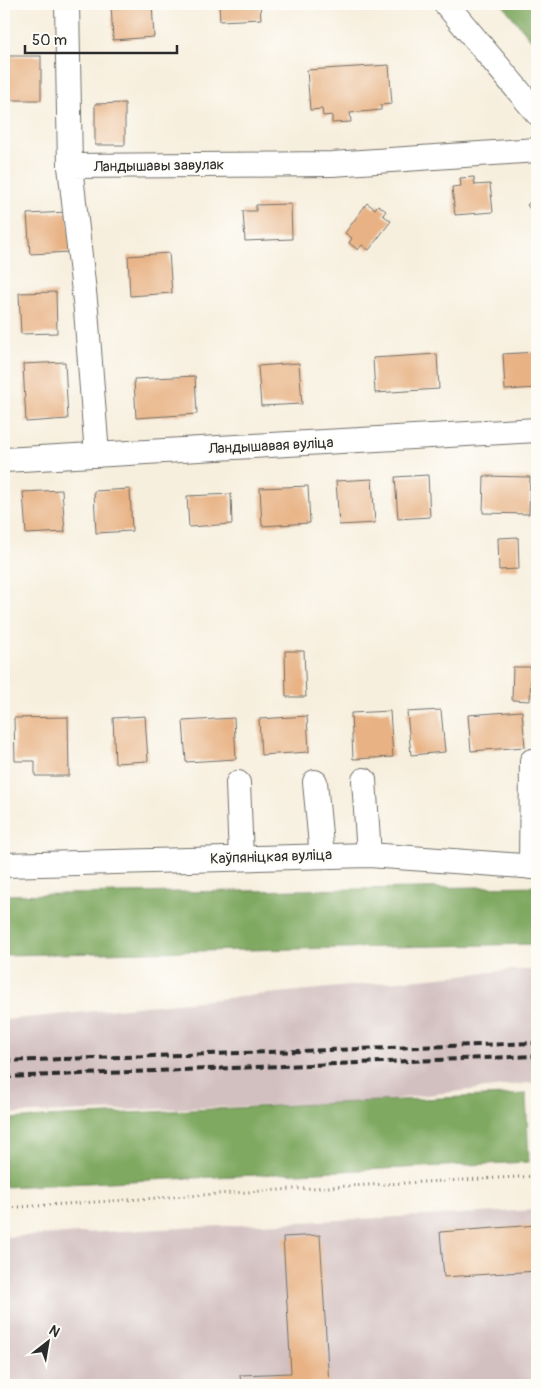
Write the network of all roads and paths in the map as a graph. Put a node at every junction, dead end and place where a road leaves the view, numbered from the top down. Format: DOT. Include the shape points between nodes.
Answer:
graph roads {
  1 [pos="67,4"];
  2 [pos="446,4"];
  3 [pos="537,114"];
  4 [pos="537,150"];
  5 [pos="70,166"];
  6 [pos="537,430"];
  7 [pos="97,456"];
  8 [pos="4,460"];
  9 [pos="532,761"];
  10 [pos="364,780"];
  11 [pos="315,782"];
  12 [pos="238,783"];
  13 [pos="369,855"];
  14 [pos="322,856"];
  15 [pos="241,858"];
  16 [pos="4,865"];
  17 [pos="534,867"];
  18 [pos="537,1176"];
  19 [pos="4,1208"];
  1 -- 5 [label="street"];
  2 -- 3 [label="street"];
  4 -- 5 [label="street, Ландышавы завулак" via="332,164"];
  5 -- 7 [label="street" via="86,310"];
  6 -- 7 [label="street, Ландышавая вуліца"];
  7 -- 8 [label="street, Ландышавая вуліца"];
  9 -- 17 [label="street"];
  10 -- 13 [label="street"];
  11 -- 14 [label="street"];
  12 -- 15 [label="street"];
  13 -- 14 [label="street, Каўпяніцкая вуліца"];
  13 -- 17 [label="street, Каўпяніцкая вуліца"];
  14 -- 15 [label="street, Каўпяніцкая вуліца"];
  15 -- 16 [label="street, Каўпяніцкая вуліца"];
  18 -- 19 [label="path"];
}
